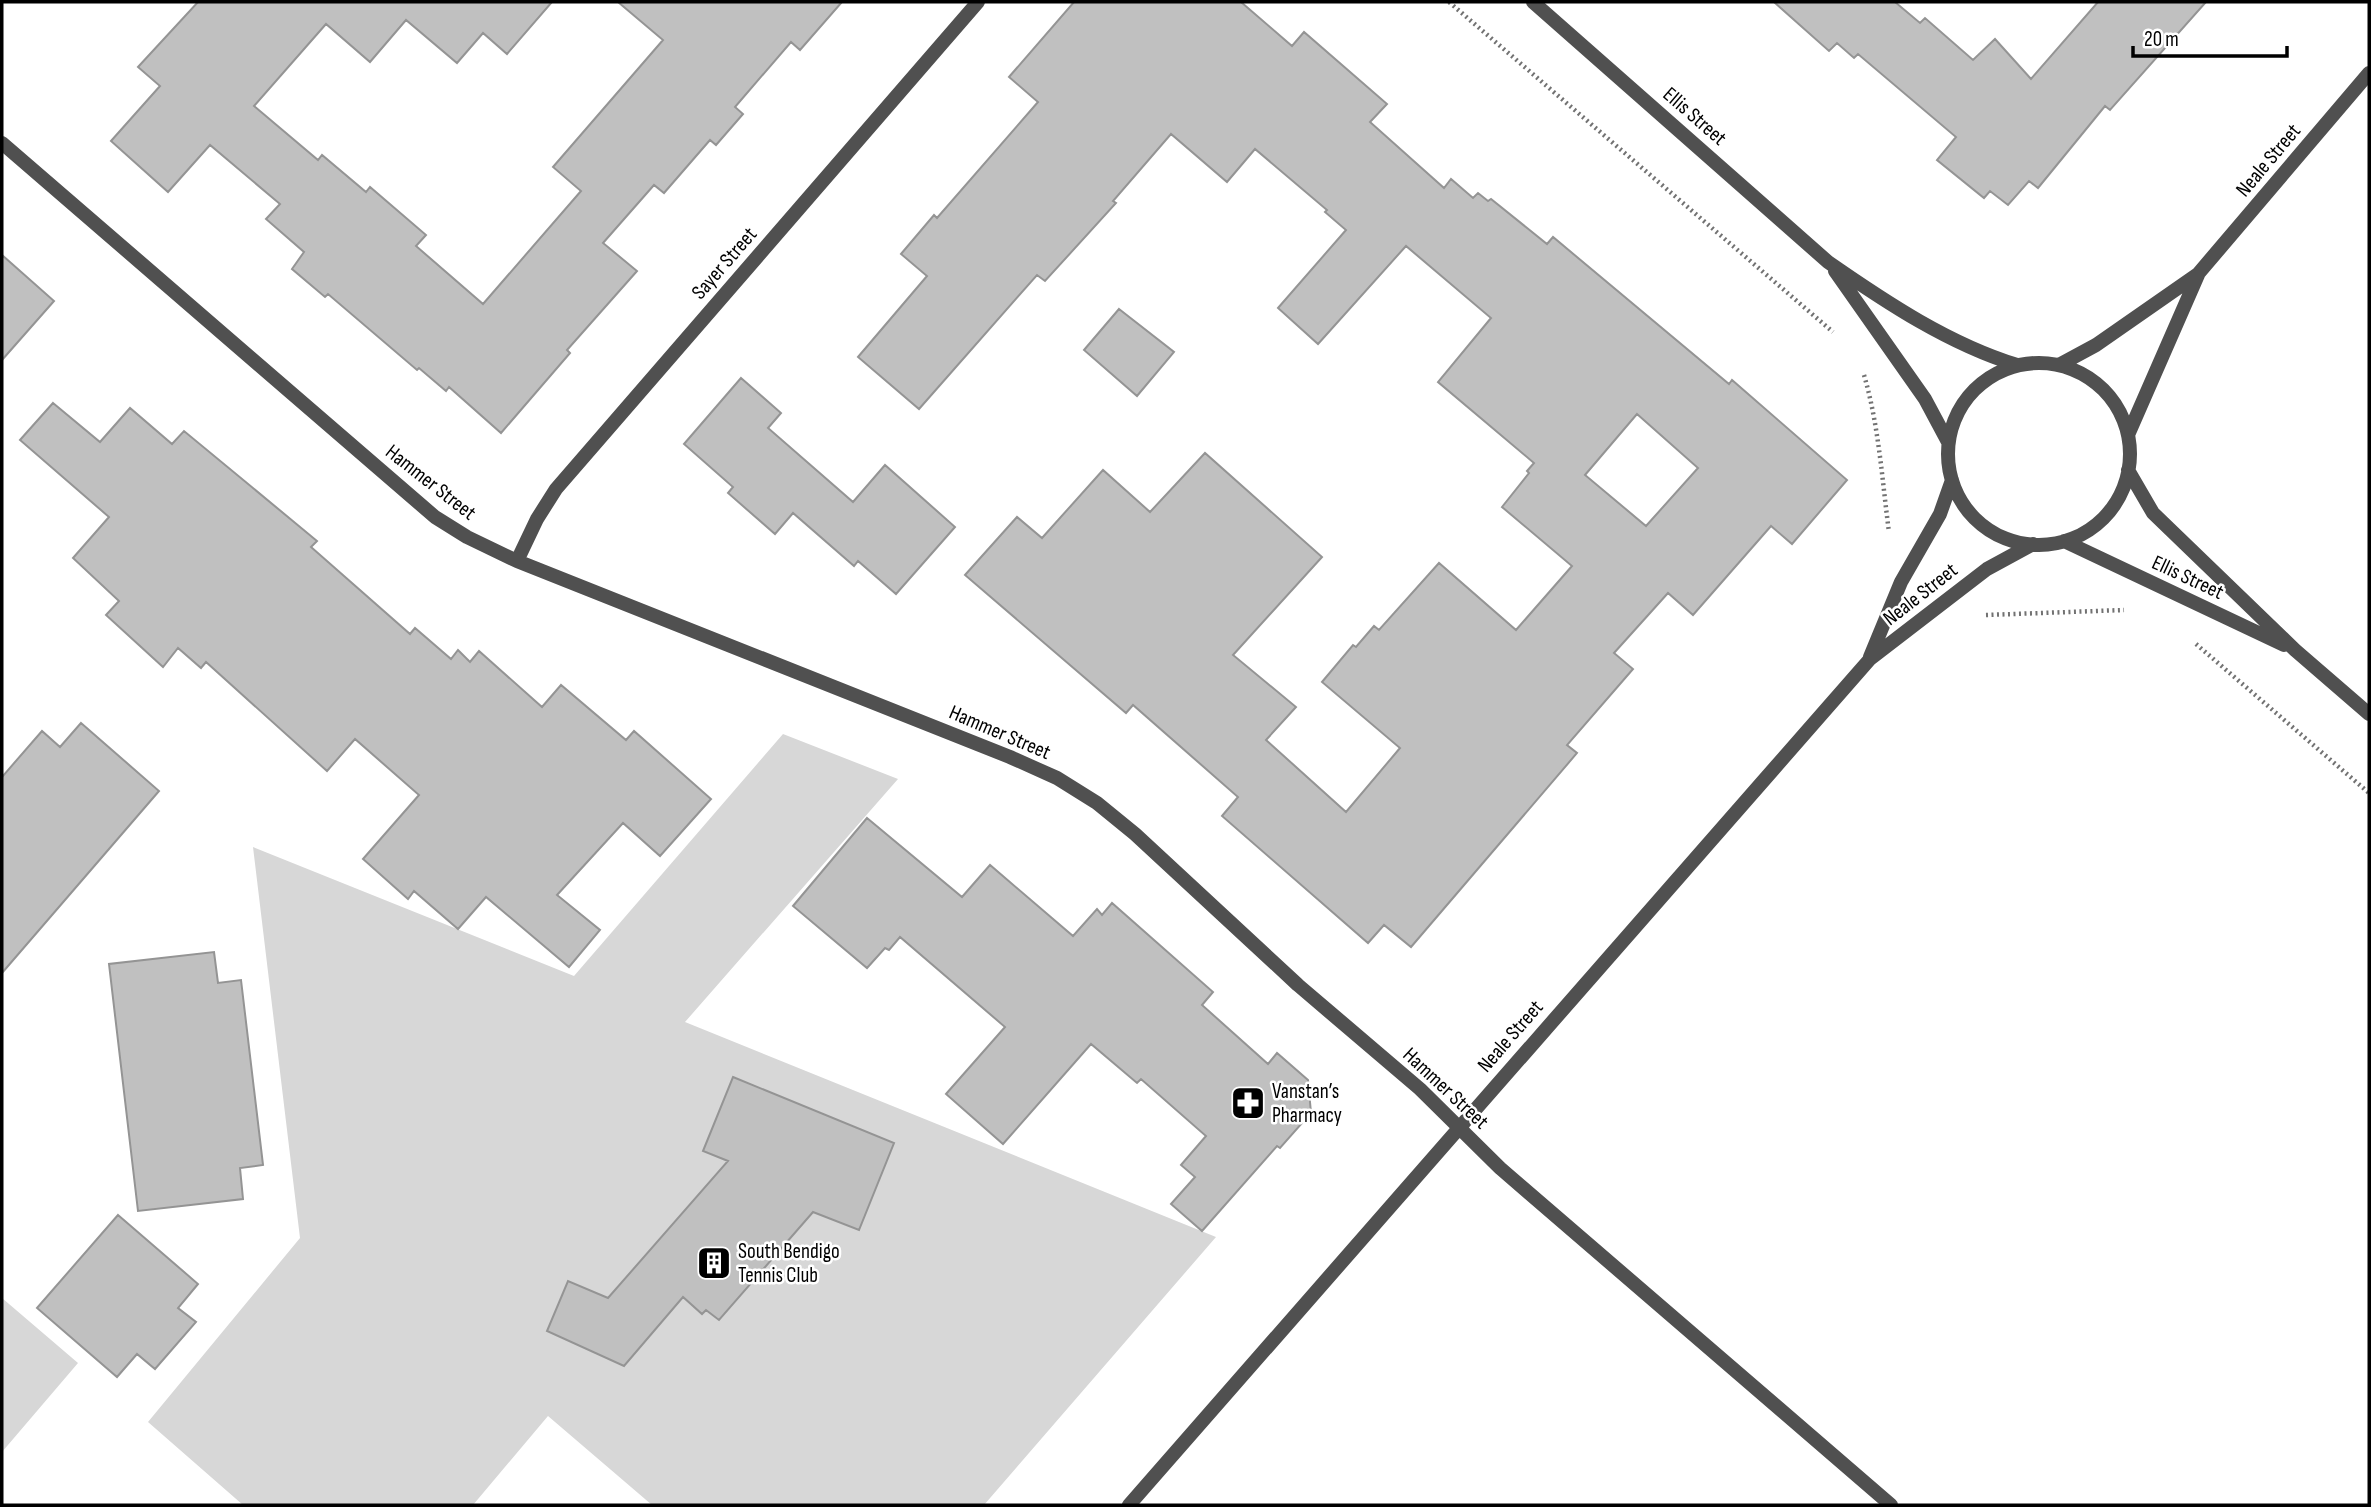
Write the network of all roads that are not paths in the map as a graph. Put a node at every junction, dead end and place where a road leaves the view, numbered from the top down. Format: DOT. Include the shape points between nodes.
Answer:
graph roads {
  1 [pos="978,2"];
  2 [pos="1533,2"];
  3 [pos="2369,73"];
  4 [pos="2,144"];
  5 [pos="1828,262"];
  6 [pos="2199,274"];
  7 [pos="2017,365"];
  8 [pos="2059,365"];
  9 [pos="2128,435"];
  10 [pos="1948,442"];
  11 [pos="2128,470"];
  12 [pos="1952,480"];
  13 [pos="2064,541"];
  14 [pos="2033,544"];
  15 [pos="517,561"];
  16 [pos="2295,650"];
  17 [pos="1870,659"];
  18 [pos="2369,713"];
  19 [pos="1459,1126"];
  20 [pos="1129,1505"];
  21 [pos="1891,1505"];
  1 -- 15 [label="street, Sayer Street" via="556,489"];
  2 -- 5 [label="street, Ellis Street"];
  3 -- 6 [label="street, Neale Street"];
  4 -- 15 [label="street, Hammer Street" via="435,517"];
  5 -- 7 [label="street, Ellis Street" via="1929,326 1983,355"];
  5 -- 10 [label="street, Ellis Street" via="1925,399"];
  6 -- 8 [label="street, Neale Street"];
  6 -- 9 [label="street, Neale Street"];
  7 -- 8 [label="street"];
  7 -- 10 [label="street" via="1992,376 1971,393 1956,416"];
  8 -- 9 [label="street" via="2086,376 2105,392 2120,412"];
  9 -- 11 [label="street"];
  10 -- 12 [label="street"];
  11 -- 13 [label="street" via="2121,494 2106,515 2087,531"];
  11 -- 16 [label="street, Ellis Street" via="2153,513"];
  12 -- 14 [label="street" via="1963,505 1982,525 2006,539"];
  12 -- 17 [label="street, Neale Street" via="1940,514 1901,582"];
  13 -- 14 [label="street"];
  13 -- 16 [label="street, Ellis Street"];
  14 -- 17 [label="street, Neale Street" via="1987,569"];
  15 -- 19 [label="street, Hammer Street" via="1057,778 1135,834"];
  16 -- 18 [label="street, Ellis Street"];
  17 -- 19 [label="street, Neale Street"];
  19 -- 20 [label="street, Neale Street"];
  19 -- 21 [label="street, Hammer Street" via="1500,1168"];
}
